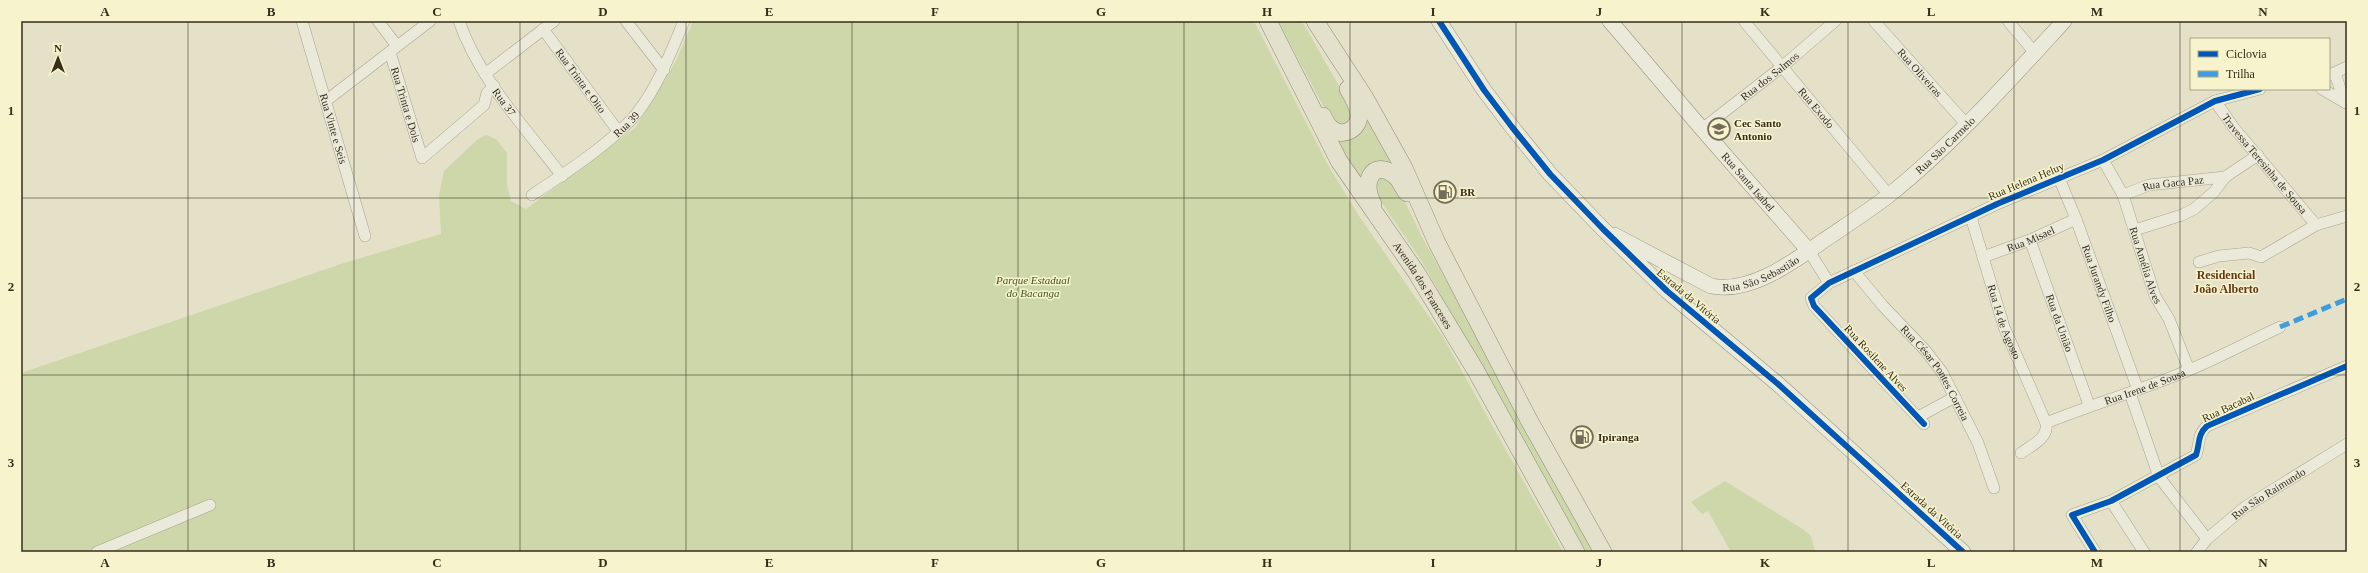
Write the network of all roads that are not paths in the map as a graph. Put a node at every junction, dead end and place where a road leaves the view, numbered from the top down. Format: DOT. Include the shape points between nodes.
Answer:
graph roads {
  1 [pos="302,21"];
  2 [pos="378,21"];
  3 [pos="430,21"];
  4 [pos="459,21"];
  5 [pos="554,21"];
  6 [pos="626,21"];
  7 [pos="684,21"];
  8 [pos="1314,21"];
  9 [pos="1440,21"];
  10 [pos="1610,21"];
  11 [pos="1744,21"];
  12 [pos="1835,21"];
  13 [pos="1874,21"];
  14 [pos="2008,21"];
  15 [pos="2064,21"];
  16 [pos="1268,22"];
  17 [pos="543,29"];
  18 [pos="393,49"];
  19 [pos="2035,53"];
  20 [pos="1783,66"];
  21 [pos="2347,67"];
  22 [pos="664,70"];
  23 [pos="485,74"];
  24 [pos="2332,74"];
  25 [pos="494,86"];
  26 [pos="2257,90"];
  27 [pos="2324,90"];
  28 [pos="326,100"];
  29 [pos="2215,102"];
  30 [pos="2346,103"];
  31 [pos="1966,124"];
  32 [pos="1702,129"];
  33 [pos="618,132"];
  34 [pos="2258,155"];
  35 [pos="2103,160"];
  36 [pos="562,176"];
  37 [pos="2225,177"];
  38 [pos="2059,178"];
  39 [pos="532,195"];
  40 [pos="1889,195"];
  41 [pos="2123,195"];
  42 [pos="2347,216"];
  43 [pos="1971,217"];
  44 [pos="2076,219"];
  45 [pos="2316,225"];
  46 [pos="1603,229"];
  47 [pos="2135,230"];
  48 [pos="365,236"];
  49 [pos="2030,240"];
  50 [pos="1437,244"];
  51 [pos="1809,251"];
  52 [pos="1983,257"];
  53 [pos="2199,262"];
  54 [pos="1854,271"];
  55 [pos="1416,272"];
  56 [pos="1829,283"];
  57 [pos="1814,306"];
  58 [pos="2280,327"];
  59 [pos="2347,366"];
  60 [pos="2189,370"];
  61 [pos="2134,391"];
  62 [pos="1955,397"];
  63 [pos="2089,405"];
  64 [pos="2046,424"];
  65 [pos="2347,444"];
  66 [pos="2021,453"];
  67 [pos="2159,477"];
  68 [pos="1994,488"];
  69 [pos="2111,501"];
  70 [pos="210,505"];
  71 [pos="2203,547"];
  72 [pos="97,552"];
  73 [pos="1576,552"];
  74 [pos="1603,552"];
  75 [pos="1963,552"];
  76 [pos="2095,552"];
  77 [pos="2144,552"];
  1 -- 28 [label="street, Rua Vinte e Seis"];
  2 -- 18 [label="street"];
  3 -- 18 [label="street"];
  4 -- 23 [label="street, Rua 37" via="467,44"];
  5 -- 17 [label="street"];
  6 -- 22 [label="street"];
  7 -- 22 [label="street, Rua 39"];
  8 -- 16 [label="main road" via="1358,108 1358,122 1349,132 1340,133 1328,126"];
  8 -- 50 [label="main road" via="1365,98 1400,161"];
  9 -- 46 [label="street, Estrada da Vitória" via="1484,90 1512,127 1550,174"];
  10 -- 32 [label="street, Rua Santa Isabel"];
  11 -- 20 [label="street, Rua Exodo"];
  12 -- 20 [label="street, Rua dos Salmos"];
  13 -- 31 [label="street, Rua Oliveiras"];
  14 -- 19 [label="street"];
  15 -- 19 [label="street, Rua São Carmelo"];
  16 -- 55 [label="main road, Avenida dos Franceses" via="1339,161"];
  17 -- 23 [label="street"];
  17 -- 33 [label="street, Rua Trinta e Oito"];
  18 -- 25 [label="street, Rua Trinta e Dois" via="422,158 484,105 487,93"];
  18 -- 28 [label="street"];
  19 -- 31 [label="street, Rua São Carmelo"];
  20 -- 32 [label="street, Rua dos Salmos"];
  20 -- 40 [label="street, Rua Exodo"];
  21 -- 24 [label="street"];
  22 -- 33 [label="street, Rua 39" via="637,112"];
  23 -- 25 [label="street, Rua 37"];
  24 -- 30 [label="street"];
  25 -- 36 [label="street, Rua 37"];
  26 -- 29 [label="street, Rua Helena Heluy"];
  27 -- 30 [label="street"];
  28 -- 48 [label="street, Rua Vinte e Seis"];
  29 -- 34 [label="street, Travessa Teresinha de Sousa"];
  29 -- 35 [label="street, Rua Helena Heluy"];
  31 -- 40 [label="street, Rua São Carmelo"];
  32 -- 51 [label="street, Rua Santa Isabel"];
  33 -- 36 [label="street, Rua 39"];
  34 -- 37 [label="street"];
  34 -- 45 [label="street, Travessa Teresinha de Sousa"];
  35 -- 38 [label="street, Rua Helena Heluy"];
  35 -- 41 [label="street, Rua Amélia Alves"];
  36 -- 39 [label="street, Rua 39"];
  37 -- 41 [label="street, Rua Gaca Paz" via="2149,185"];
  37 -- 47 [label="street" via="2214,192 2194,209"];
  38 -- 43 [label="street, Rua Helena Heluy"];
  38 -- 44 [label="street, Rua Jurandy Filho"];
  40 -- 51 [label="street, Rua São Carmelo"];
  41 -- 47 [label="street, Rua Amélia Alves"];
  42 -- 45 [label="street"];
  43 -- 52 [label="street, Rua 14 de Agosto"];
  43 -- 54 [label="street, Rua Helena Heluy"];
  44 -- 49 [label="street, Rua Misael"];
  44 -- 61 [label="street, Rua Jurandy Filho"];
  45 -- 53 [label="street" via="2261,257 2249,253 2234,254"];
  46 -- 51 [label="street, Rua São Sebastião" via="1711,286 1723,288 1762,278"];
  46 -- 75 [label="street, Estrada da Vitória" via="1666,291 1778,384"];
  47 -- 60 [label="street, Rua Amélia Alves" via="2155,296 2168,319"];
  49 -- 52 [label="street, Rua Misael"];
  49 -- 63 [label="street, Rua da União"];
  50 -- 55 [label="main road" via="1397,178 1386,171 1373,173 1367,184 1369,196"];
  50 -- 74 [label="main road" via="1530,422"];
  51 -- 56 [label="street"];
  52 -- 64 [label="street, Rua 14 de Agosto" via="2004,327"];
  54 -- 56 [label="street, Rua Helena Heluy"];
  54 -- 62 [label="street, Rua César Pontes Correia" via="1925,350 1942,372"];
  55 -- 73 [label="main road, Avenida dos Franceses" via="1476,371"];
  56 -- 57 [label="street, Rua Helena Heluy" via="1811,298"];
  57 -- 62 [label="street, Rua Rosilene Alves" via="1921,421"];
  58 -- 60 [label="street, Rua Irene de Sousa"];
  59 -- 67 [label="street, Rua Bacabal" via="2207,426 2201,431 2196,455"];
  60 -- 61 [label="street, Rua Irene de Sousa"];
  61 -- 63 [label="street, Rua Irene de Sousa"];
  61 -- 67 [label="street" via="2149,450"];
  62 -- 68 [label="street, Rua César Pontes Correia" via="1978,443"];
  63 -- 64 [label="street, Rua Irene de Sousa"];
  64 -- 66 [label="street" via="2048,430 2045,436"];
  65 -- 71 [label="street, Rua São Raimundo" via="2245,507"];
  67 -- 69 [label="street, Rua Bacabal"];
  67 -- 71 [label="street"];
  69 -- 76 [label="street, Rua Bacabal" via="2072,515"];
  69 -- 77 [label="street"];
  70 -- 72 [label="street"];
}
